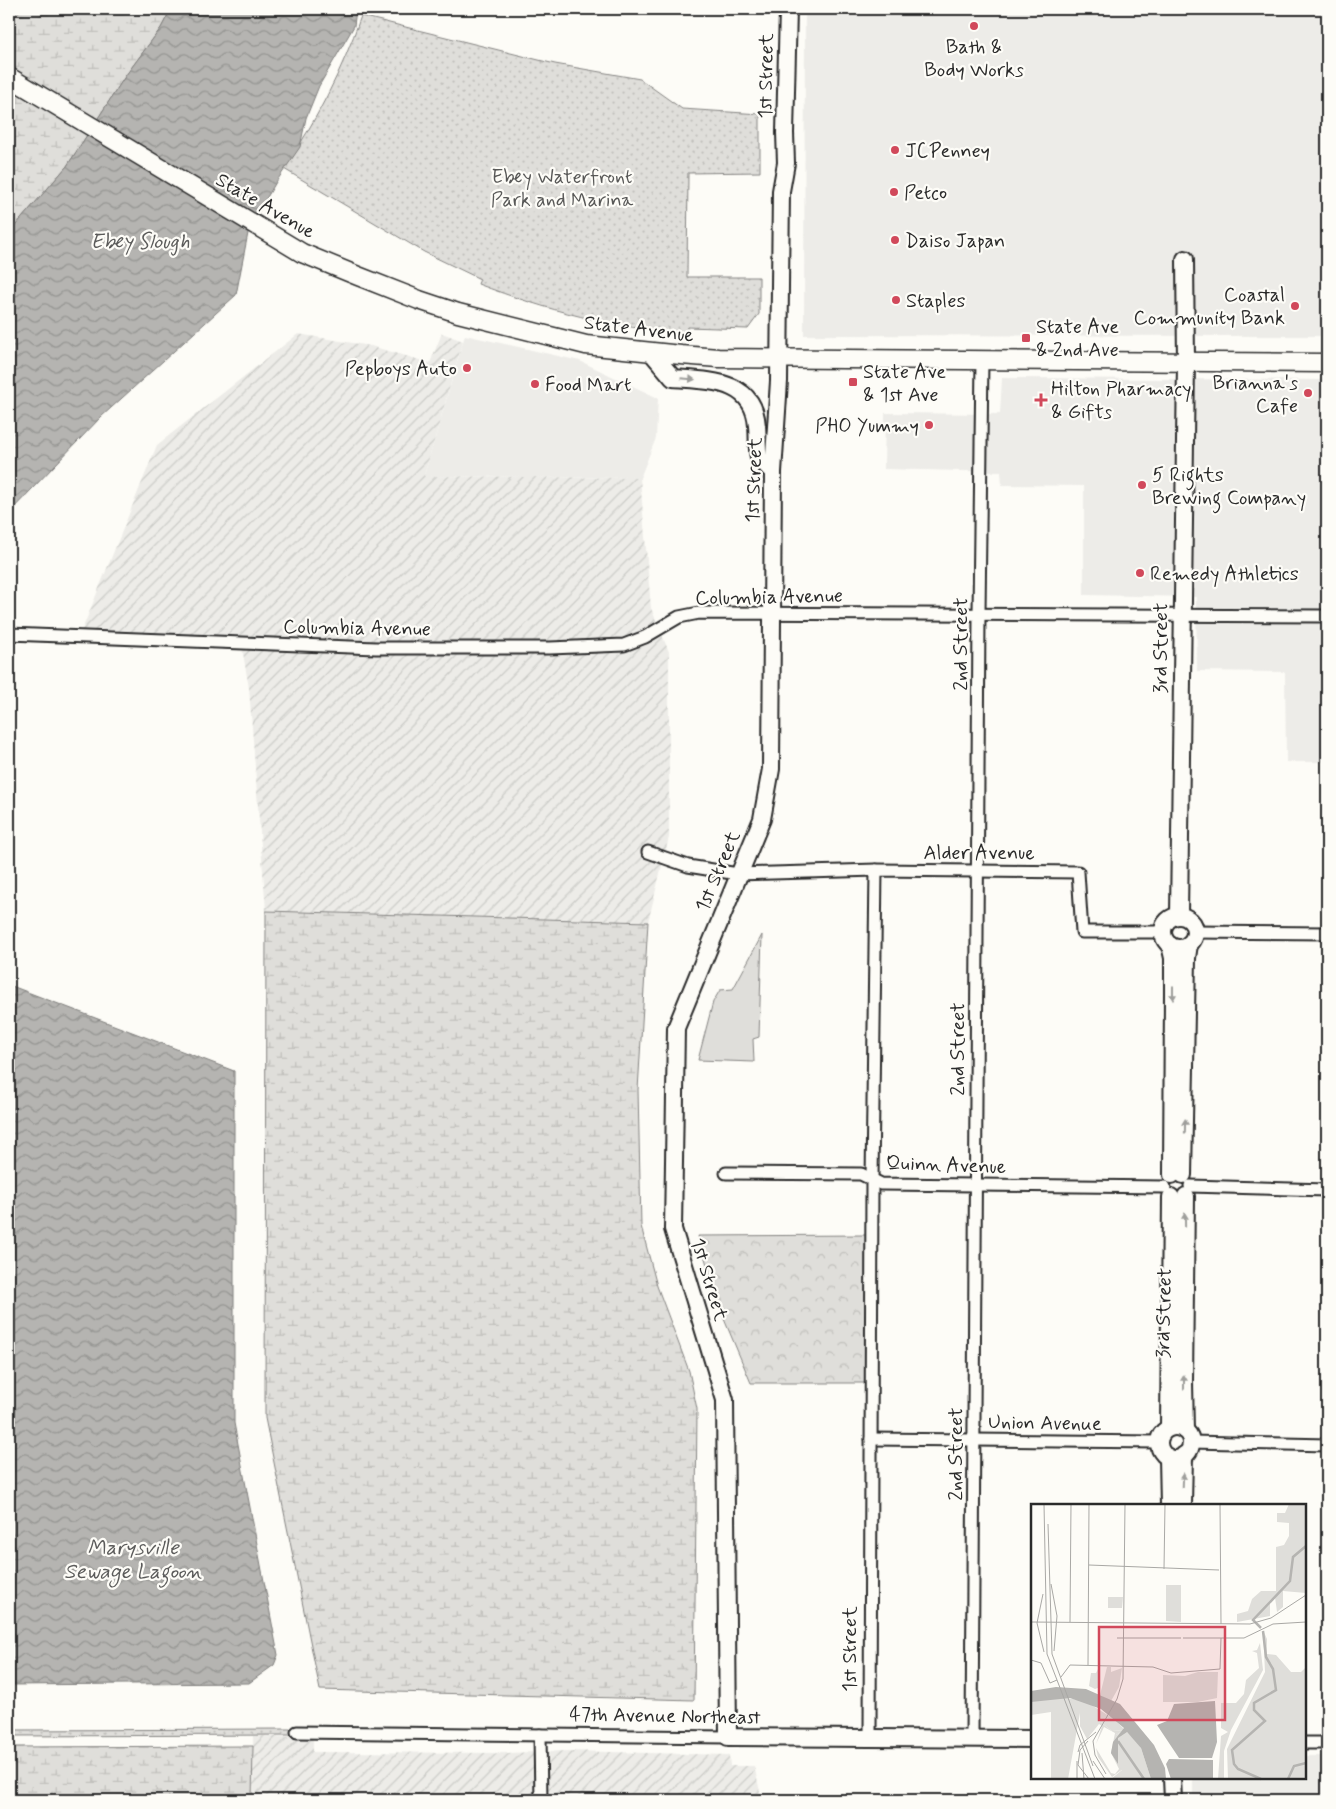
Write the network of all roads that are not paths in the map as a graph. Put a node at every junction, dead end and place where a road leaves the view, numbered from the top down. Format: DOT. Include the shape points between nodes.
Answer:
graph roads {
  1 [pos="788,9"];
  2 [pos="9,77"];
  3 [pos="1185,260"];
  4 [pos="651,352"];
  5 [pos="779,358"];
  6 [pos="982,359"];
  7 [pos="1186,362"];
  8 [pos="1327,363"];
  9 [pos="773,472"];
  10 [pos="772,613"];
  11 [pos="979,614"];
  12 [pos="1182,615"];
  13 [pos="1327,616"];
  14 [pos="9,634"];
  15 [pos="648,852"];
  16 [pos="876,870"];
  17 [pos="977,871"];
  18 [pos="738,874"];
  19 [pos="1179,916"];
  20 [pos="1327,933"];
  21 [pos="1192,938"];
  22 [pos="1167,939"];
  23 [pos="726,1173"];
  24 [pos="872,1180"];
  25 [pos="976,1185"];
  26 [pos="1178,1186"];
  27 [pos="1327,1190"];
  28 [pos="1169,1428"];
  29 [pos="871,1439"];
  30 [pos="974,1440"];
  31 [pos="1158,1442"];
  32 [pos="1327,1445"];
  33 [pos="1182,1446"];
  34 [pos="1169,1504"];
  35 [pos="1182,1504"];
  36 [pos="297,1732"];
  37 [pos="540,1735"];
  38 [pos="728,1737"];
  39 [pos="870,1738"];
  40 [pos="972,1738"];
  41 [pos="1031,1739"];
  42 [pos="1306,1743"];
  43 [pos="1327,1743"];
  44 [pos="1172,1779"];
  45 [pos="540,1800"];
  46 [pos="1173,1800"];
  1 -- 5 [label="street, 1st Street"];
  2 -- 4 [label="main road, State Avenue" via="302,253 458,313 586,345"];
  3 -- 7 [label="street, 3rd Street"];
  4 -- 5 [label="main road, State Avenue" via="718,358"];
  4 -- 9 [label="street, one-way" via="673,378 730,385 743,394 752,406 757,423 759,457"];
  5 -- 6 [label="main road, State Avenue"];
  5 -- 9 [label="street, 1st Street"];
  6 -- 7 [label="main road, State Avenue"];
  6 -- 11 [label="street, 2nd Street"];
  7 -- 8 [label="main road, State Avenue"];
  7 -- 12 [label="street, 3rd Street"];
  9 -- 10 [label="street, 1st Street"];
  10 -- 11 [label="street, Columbia Avenue"];
  10 -- 14 [label="street, Columbia Avenue" via="699,613 679,617 624,646 366,647"];
  10 -- 18 [label="street, 1st Street" via="771,769 762,819"];
  11 -- 12 [label="street, Columbia Avenue"];
  11 -- 17 [label="street, 2nd Street"];
  12 -- 13 [label="street, Columbia Avenue"];
  12 -- 19 [label="street, 3rd Street"];
  15 -- 18 [label="street" via="688,866"];
  16 -- 17 [label="street, Alder Avenue"];
  16 -- 18 [label="street, Alder Avenue"];
  16 -- 24 [label="street, 1st Street"];
  17 -- 22 [label="street, Alder Avenue" via="1078,872 1082,932"];
  17 -- 25 [label="street, 2nd Street"];
  18 -- 38 [label="street, 1st Street" via="676,1028 672,1229 725,1400"];
  19 -- 21 [label="street" via="1190,921"];
  19 -- 22 [label="street" via="1168,921"];
  20 -- 21 [label="street"];
  21 -- 22 [label="street" via="1179,948"];
  26 -- 21 [label="street, 3rd Street, one-way" via="1186,958"];
  22 -- 26 [label="street, 3rd Street, one-way" via="1172,958"];
  23 -- 24 [label="street, Quinn Avenue" via="861,1174"];
  24 -- 25 [label="street, Quinn Avenue" via="881,1184"];
  24 -- 29 [label="street, 1st Street"];
  25 -- 26 [label="street, Quinn Avenue"];
  25 -- 30 [label="street, 2nd Street"];
  26 -- 27 [label="street, Quinn Avenue"];
  26 -- 28 [label="street, 3rd Street"];
  33 -- 26 [label="street, 3rd Street, one-way" via="1184,1382"];
  28 -- 31 [label="street"];
  28 -- 33 [label="street" via="1174,1427"];
  29 -- 30 [label="street, Union Avenue"];
  29 -- 39 [label="street, 1st Street"];
  30 -- 31 [label="street, Union Avenue"];
  30 -- 40 [label="street, 2nd Street"];
  31 -- 33 [label="street" via="1161,1451"];
  32 -- 33 [label="street"];
  33 -- 34 [label="street, 3rd Street"];
  35 -- 33 [label="street, 3rd Street, one-way"];
  36 -- 37 [label="street, 47th Avenue Northeast"];
  37 -- 38 [label="street, 47th Avenue Northeast"];
  37 -- 45 [label="street"];
  38 -- 39 [label="street, 47th Avenue Northeast"];
  39 -- 40 [label="street, 47th Avenue Northeast"];
  40 -- 41 [label="street, 47th Avenue Northeast"];
  42 -- 43 [label="street"];
  44 -- 46 [label="street"];
}
